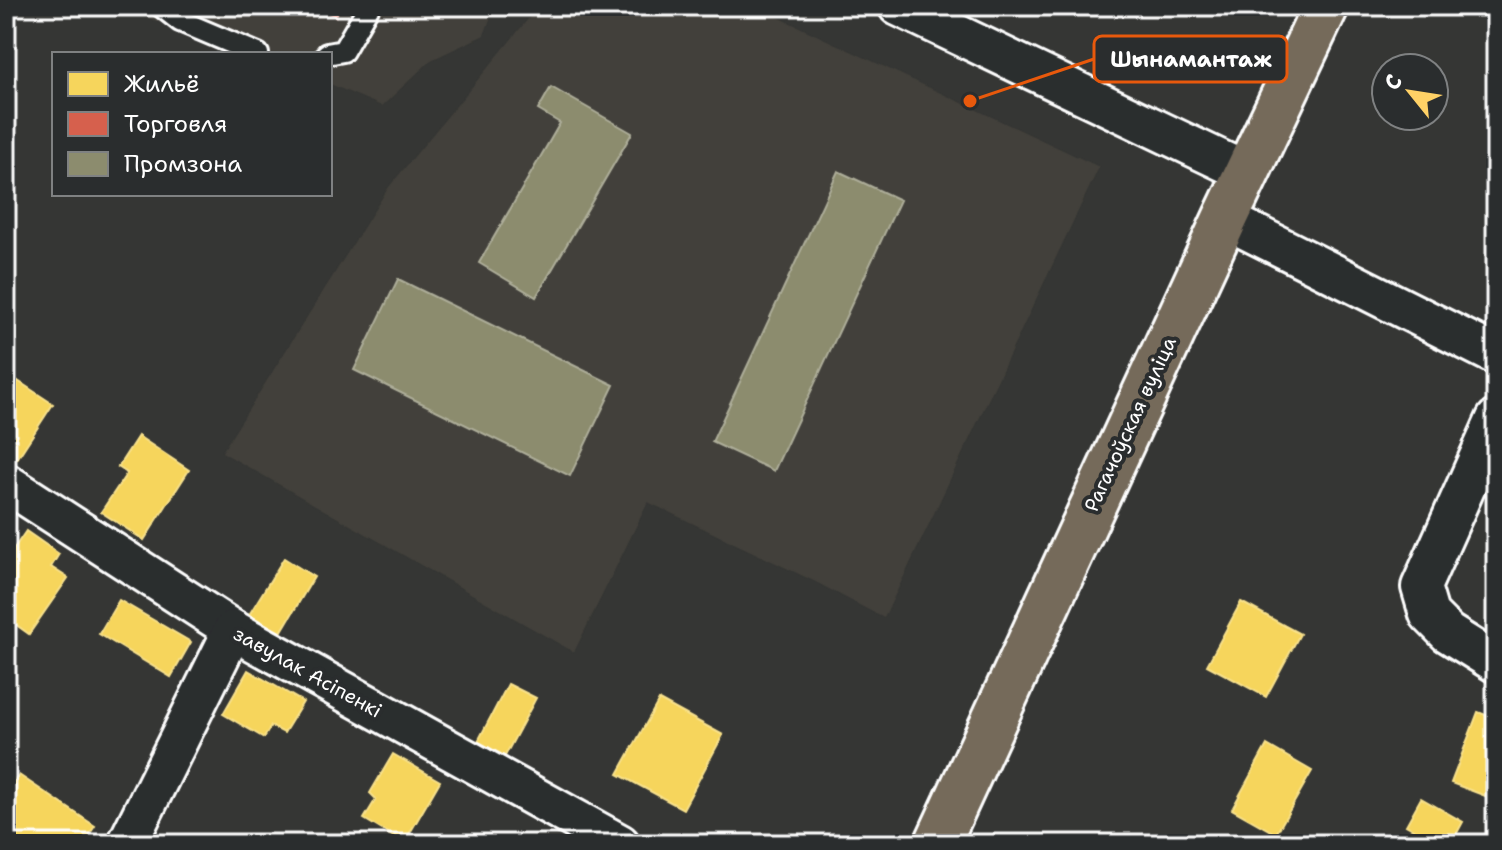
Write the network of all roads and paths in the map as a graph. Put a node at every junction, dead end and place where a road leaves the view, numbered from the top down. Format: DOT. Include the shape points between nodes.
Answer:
graph roads {
  1 [pos="161,6"];
  2 [pos="369,6"];
  3 [pos="898,6"];
  4 [pos="1326,6"];
  5 [pos="253,52"];
  6 [pos="332,53"];
  7 [pos="1248,173"];
  8 [pos="1225,219"];
  9 [pos="1496,355"];
  10 [pos="1496,419"];
  11 [pos="6,483"];
  12 [pos="233,630"];
  13 [pos="1496,663"];
  14 [pos="127,844"];
  15 [pos="620,844"];
  16 [pos="937,844"];
  1 -- 5 [label="lane" via="180,21"];
  2 -- 6 [label="lane" via="343,51"];
  3 -- 7 [label="street"];
  4 -- 7 [label="main road, Рагачоўская вуліца"];
  7 -- 8 [label="main road, Рагачоўская вуліца"];
  8 -- 9 [label="street"];
  8 -- 16 [label="main road, Рагачоўская вуліца"];
  10 -- 13 [label="street" via="1421,587 1429,614 1448,633"];
  11 -- 12 [label="street, завулак Асіпенкі"];
  12 -- 14 [label="street"];
  12 -- 15 [label="street, завулак Асіпенкі"];
}
